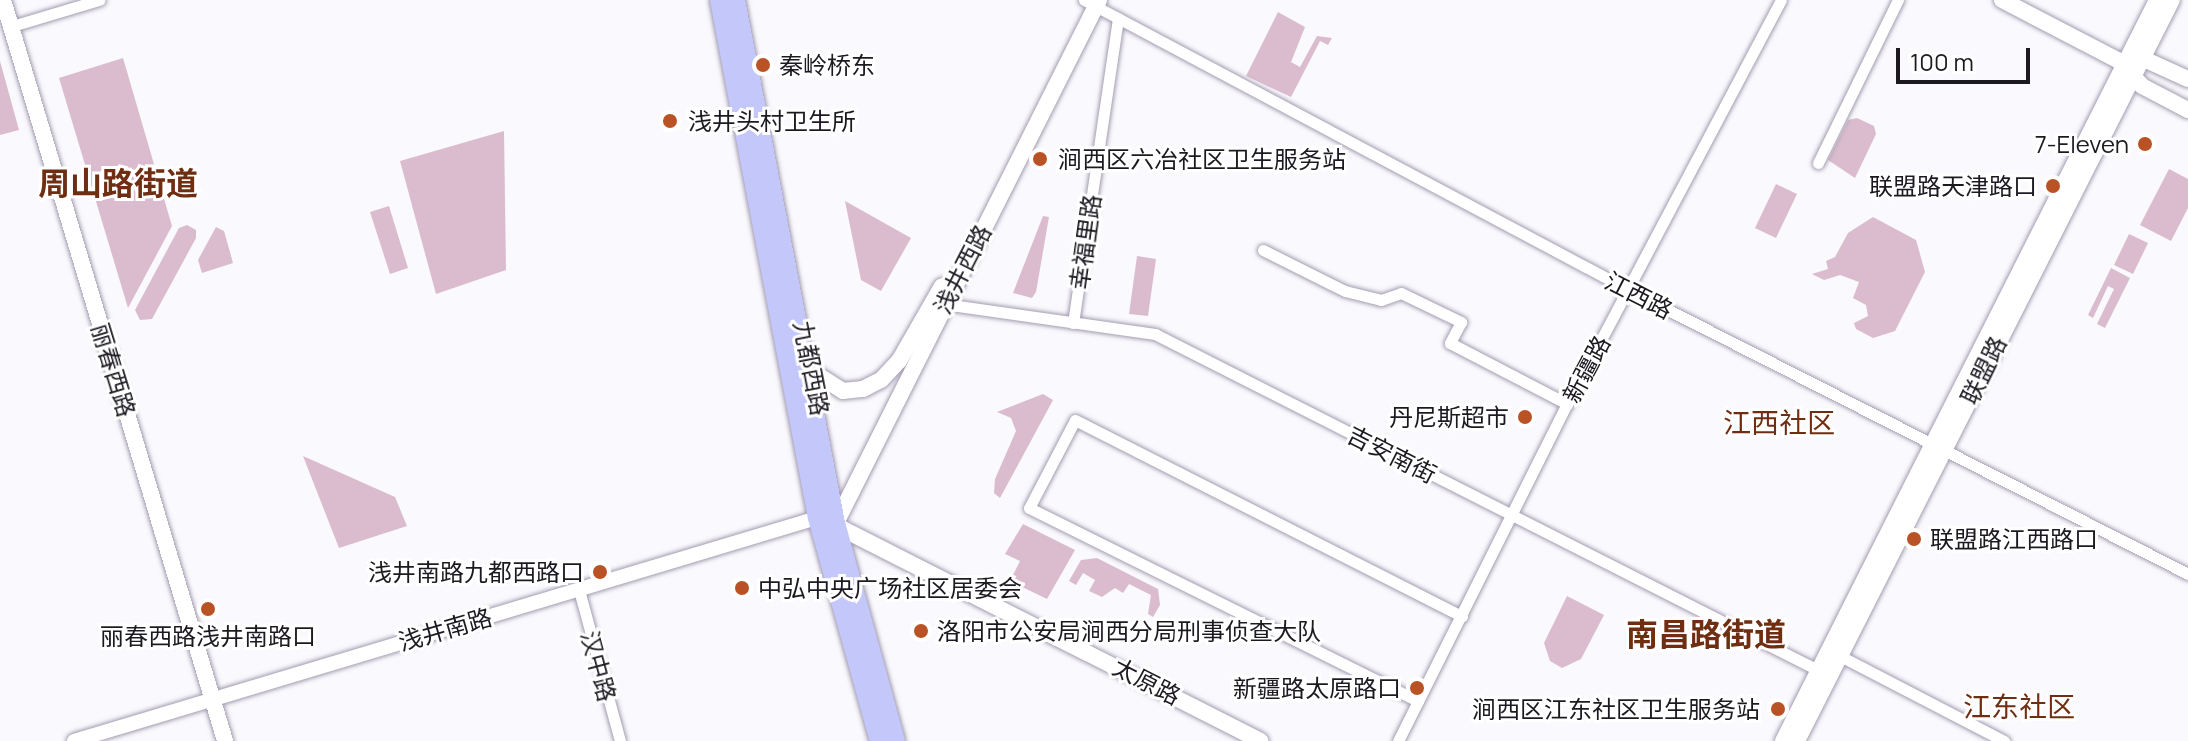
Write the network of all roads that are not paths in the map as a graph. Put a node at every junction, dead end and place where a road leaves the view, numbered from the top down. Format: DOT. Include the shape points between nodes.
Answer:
graph roads {
  1 [pos="3,0"];
  2 [pos="12,0"];
  3 [pos="99,0"];
  4 [pos="719,0"];
  5 [pos="736,0"];
  6 [pos="1781,0"];
  7 [pos="1898,0"];
  8 [pos="2002,0"];
  9 [pos="2025,0"];
  10 [pos="2157,0"];
  11 [pos="2172,0"];
  12 [pos="1090,2"];
  13 [pos="1118,18"];
  14 [pos="19,24"];
  15 [pos="2132,63"];
  16 [pos="2188,79"];
  17 [pos="2188,110"];
  18 [pos="1818,163"];
  19 [pos="1263,250"];
  20 [pos="1629,290"];
  21 [pos="944,304"];
  22 [pos="1073,323"];
  23 [pos="805,367"];
  24 [pos="1567,404"];
  25 [pos="1938,446"];
  26 [pos="1512,514"];
  27 [pos="824,522"];
  28 [pos="2188,574"];
  29 [pos="580,594"];
  30 [pos="1462,616"];
  31 [pos="1840,656"];
  32 [pos="1818,670"];
  33 [pos="217,701"];
  34 [pos="1418,701"];
  35 [pos="74,741"];
  36 [pos="95,741"];
  37 [pos="225,741"];
  38 [pos="233,741"];
  39 [pos="620,741"];
  40 [pos="879,741"];
  41 [pos="896,741"];
  42 [pos="1260,741"];
  43 [pos="1398,741"];
  44 [pos="1783,741"];
  45 [pos="1797,741"];
  46 [pos="2004,741"];
  1 -- 33 [label="main road, 丽春西路"];
  2 -- 14 [label="main road, 丽春西路"];
  3 -- 14 [label="street"];
  4 -- 27 [label="main road, 九都西路"];
  5 -- 23 [label="main road, 九都西路"];
  6 -- 20 [label="street, 新疆路"];
  7 -- 18 [label="street"];
  8 -- 15 [label="main road"];
  9 -- 15 [label="main road"];
  10 -- 15 [label="main road, 联盟路"];
  11 -- 15 [label="main road, 联盟路"];
  12 -- 13 [label="street, 江西路"];
  12 -- 21 [label="main road, 浅井西路"];
  12 -- 23 [label="main road, 浅井西路" via="899,361 872,385 843,391"];
  13 -- 20 [label="street, 江西路"];
  13 -- 22 [label="street, 幸福里路"];
  14 -- 33 [label="main road, 丽春西路"];
  15 -- 16 [label="main road"];
  15 -- 17 [label="main road" via="2142,86"];
  15 -- 25 [label="main road, 联盟路"];
  19 -- 24 [label="street" via="1345,291 1381,300 1401,293 1461,322 1450,343"];
  20 -- 24 [label="street, 新疆路"];
  20 -- 25 [label="street, 江西路"];
  21 -- 22 [label="street, 吉安南街"];
  21 -- 27 [label="main road, 浅井西路"];
  22 -- 26 [label="street, 吉安南街" via="1155,334"];
  23 -- 27 [label="main road, 九都西路"];
  24 -- 26 [label="street, 新疆路"];
  25 -- 28 [label="street, 江西路"];
  25 -- 31 [label="main road, 联盟路"];
  25 -- 32 [label="main road, 联盟路"];
  26 -- 30 [label="street, 新疆路"];
  26 -- 32 [label="street, 吉安南街"];
  27 -- 29 [label="street, 浅井南路"];
  27 -- 40 [label="main road, 九都西路"];
  27 -- 41 [label="main road, 九都西路"];
  27 -- 42 [label="main road, 太原路"];
  29 -- 33 [label="street, 浅井南路"];
  29 -- 39 [label="street, 汉中路"];
  30 -- 34 [label="street, 新疆路"];
  30 -- 34 [label="street" via="1075,420 1029,508"];
  31 -- 45 [label="main road, 联盟路"];
  31 -- 46 [label="street"];
  32 -- 44 [label="main road, 联盟路"];
  33 -- 35 [label="street, 浅井南路"];
  33 -- 36 [label="street, 浅井南路"];
  33 -- 37 [label="main road, 丽春西路"];
  33 -- 38 [label="main road, 丽春西路"];
  34 -- 43 [label="street, 新疆路"];
}
